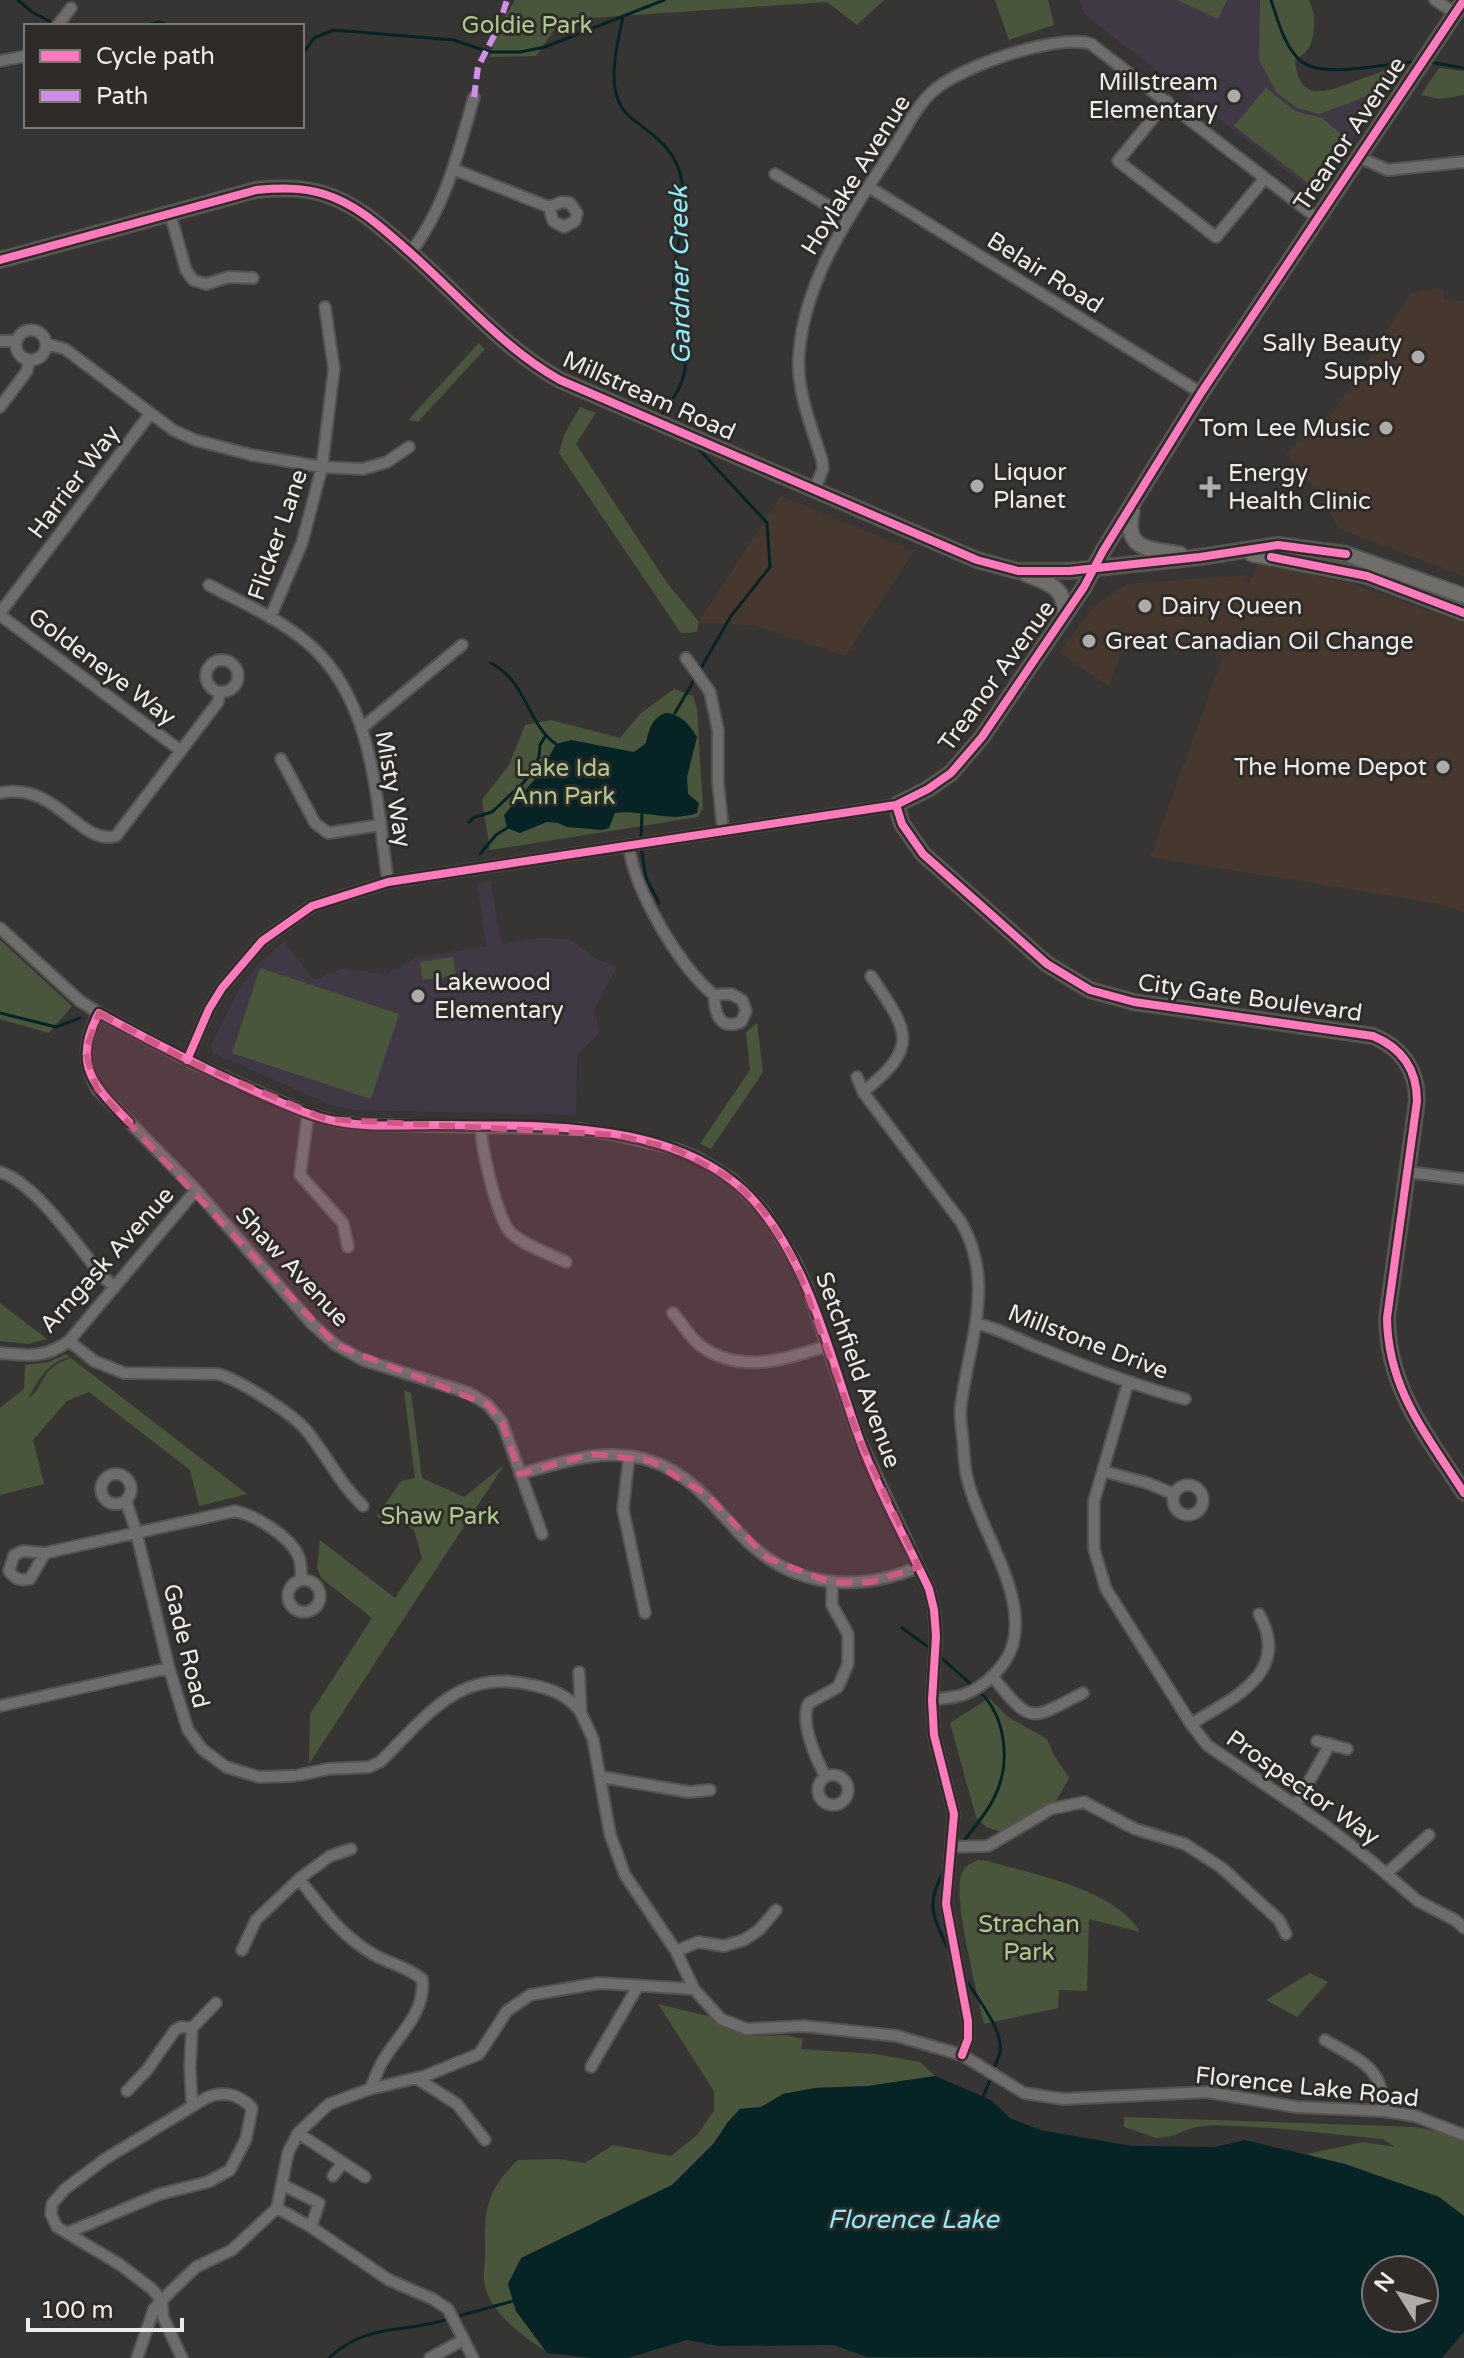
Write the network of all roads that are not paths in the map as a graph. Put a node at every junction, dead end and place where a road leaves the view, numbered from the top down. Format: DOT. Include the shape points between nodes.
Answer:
graph roads {
  1 [pos="1435,0"];
  2 [pos="1464,0"];
  3 [pos="71,8"];
  4 [pos="1455,13"];
  5 [pos="59,24"];
  6 [pos="24,56"];
  7 [pos="0,61"];
  8 [pos="474,97"];
  9 [pos="1167,101"];
  10 [pos="1358,157"];
  11 [pos="1464,162"];
  12 [pos="453,169"];
  13 [pos="775,174"];
  14 [pos="1265,178"];
  15 [pos="869,187"];
  16 [pos="549,207"];
  17 [pos="170,213"];
  18 [pos="849,218"];
  19 [pos="1317,218"];
  20 [pos="410,253"];
  21 [pos="0,260"];
  22 [pos="253,278"];
  23 [pos="325,307"];
  24 [pos="0,341"];
  25 [pos="17,341"];
  26 [pos="47,344"];
  27 [pos="29,361"];
  28 [pos="1201,393"];
  29 [pos="0,407"];
  30 [pos="150,414"];
  31 [pos="409,447"];
  32 [pos="322,467"];
  33 [pos="815,488"];
  34 [pos="1135,500"];
  35 [pos="1236,551"];
  36 [pos="1200,557"];
  37 [pos="1093,569"];
  38 [pos="1018,571"];
  39 [pos="209,585"];
  40 [pos="1464,596"];
  41 [pos="1464,613"];
  42 [pos="0,614"];
  43 [pos="1066,615"];
  44 [pos="270,618"];
  45 [pos="462,645"];
  46 [pos="686,658"];
  47 [pos="220,692"];
  48 [pos="363,727"];
  49 [pos="181,751"];
  50 [pos="281,759"];
  51 [pos="0,793"];
  52 [pos="896,805"];
  53 [pos="380,825"];
  54 [pos="723,830"];
  55 [pos="629,846"];
  56 [pos="388,882"];
  57 [pos="0,928"];
  58 [pos="871,976"];
  59 [pos="714,995"];
  60 [pos="99,1013"];
  61 [pos="187,1060"];
  62 [pos="857,1077"];
  63 [pos="863,1092"];
  64 [pos="308,1114"];
  65 [pos="481,1126"];
  66 [pos="0,1172"];
  67 [pos="1408,1172"];
  68 [pos="1464,1179"];
  69 [pos="196,1190"];
  70 [pos="348,1247"];
  71 [pos="566,1262"];
  72 [pos="115,1287"];
  73 [pos="673,1313"];
  74 [pos="977,1324"];
  75 [pos="69,1341"];
  76 [pos="827,1346"];
  77 [pos="0,1353"];
  78 [pos="1128,1383"];
  79 [pos="1185,1399"];
  80 [pos="629,1457"];
  81 [pos="1103,1471"];
  82 [pos="520,1474"];
  83 [pos="1464,1493"];
  84 [pos="1174,1494"];
  85 [pos="126,1501"];
  86 [pos="363,1506"];
  87 [pos="136,1531"];
  88 [pos="542,1534"];
  89 [pos="45,1553"];
  90 [pos="919,1567"];
  91 [pos="301,1580"];
  92 [pos="832,1583"];
  93 [pos="645,1613"];
  94 [pos="1259,1614"];
  95 [pos="169,1668"];
  96 [pos="579,1672"];
  97 [pos="992,1676"];
  98 [pos="1083,1693"];
  99 [pos="932,1700"];
  100 [pos="0,1706"];
  101 [pos="581,1713"];
  102 [pos="1191,1724"];
  103 [pos="1317,1741"];
  104 [pos="1330,1744"];
  105 [pos="1347,1749"];
  106 [pos="602,1777"];
  107 [pos="826,1777"];
  108 [pos="710,1790"];
  109 [pos="1296,1805"];
  110 [pos="1429,1835"];
  111 [pos="952,1847"];
  112 [pos="351,1849"];
  113 [pos="1386,1874"];
  114 [pos="299,1879"];
  115 [pos="776,1910"];
  116 [pos="1464,1928"];
  117 [pos="1286,1934"];
  118 [pos="242,1950"];
  119 [pos="676,1951"];
  120 [pos="638,1986"];
  121 [pos="694,1989"];
  122 [pos="216,2003"];
  123 [pos="192,2028"];
  124 [pos="1325,2040"];
  125 [pos="962,2055"];
  126 [pos="591,2067"];
  127 [pos="416,2078"];
  128 [pos="370,2089"];
  129 [pos="127,2091"];
  130 [pos="192,2106"];
  131 [pos="1384,2111"];
  132 [pos="298,2133"];
  133 [pos="1464,2135"];
  134 [pos="485,2140"];
  135 [pos="342,2164"];
  136 [pos="333,2176"];
  137 [pos="365,2177"];
  138 [pos="283,2185"];
  139 [pos="277,2208"];
  140 [pos="311,2227"];
  141 [pos="67,2233"];
  142 [pos="162,2301"];
  143 [pos="463,2340"];
  144 [pos="137,2358"];
  145 [pos="182,2358"];
  146 [pos="430,2358"];
  147 [pos="473,2358"];
  1 -- 4 [label="street"];
  2 -- 4 [label="street, Treanor Avenue"];
  3 -- 5 [label="street"];
  4 -- 10 [label="street, Treanor Avenue"];
  6 -- 7 [label="street"];
  8 -- 12 [label="street"];
  9 -- 14 [label="street, Hoylake Avenue"];
  9 -- 14 [label="street" via="1118,161 1216,237"];
  9 -- 15 [label="street, Hoylake Avenue" via="1091,44 1081,40 1036,47 945,80 920,106"];
  10 -- 11 [label="street" via="1388,170"];
  10 -- 19 [label="street, Treanor Avenue"];
  12 -- 16 [label="street"];
  12 -- 20 [label="street" via="422,239"];
  13 -- 18 [label="street"];
  14 -- 19 [label="street, Hoylake Avenue"];
  15 -- 18 [label="street, Hoylake Avenue"];
  15 -- 28 [label="street, Belair Road"];
  17 -- 20 [label="street, Millstream Road" via="256,190 306,190 361,211"];
  17 -- 21 [label="street, Millstream Road"];
  17 -- 22 [label="street" via="193,280 206,284 229,277"];
  18 -- 33 [label="street, Hoylake Avenue" via="821,267 799,353 801,387 823,469"];
  19 -- 28 [label="street, Treanor Avenue"];
  20 -- 33 [label="street, Millstream Road" via="541,370"];
  23 -- 32 [label="street, Flicker Lane" via="334,369"];
  24 -- 25 [label="street"];
  25 -- 26 [label="street" via="24,332 36,330"];
  25 -- 27 [label="street" via="17,351"];
  26 -- 27 [label="street" via="40,359"];
  26 -- 30 [label="street" via="65,349"];
  27 -- 29 [label="street"];
  28 -- 34 [label="street, Treanor Avenue"];
  30 -- 32 [label="street" via="195,440"];
  30 -- 42 [label="street, Harrier Way"];
  31 -- 32 [label="street" via="387,462 363,469"];
  32 -- 44 [label="street, Flicker Lane" via="302,543"];
  33 -- 38 [label="street, Millstream Road" via="977,560"];
  34 -- 36 [label="street" via="1128,528 1133,539 1144,548"];
  34 -- 37 [label="street, Treanor Avenue"];
  35 -- 36 [label="street, Millstream Road"];
  35 -- 40 [label="street, Millstream Road" via="1278,545 1324,550"];
  35 -- 41 [label="street, Millstream Road" via="1367,576"];
  36 -- 37 [label="street, Millstream Road"];
  37 -- 38 [label="street, Millstream Road"];
  37 -- 43 [label="street, Treanor Avenue"];
  38 -- 43 [label="street" via="1061,592"];
  39 -- 44 [label="street, Misty Way"];
  42 -- 49 [label="street, Goldeneye Way"];
  43 -- 52 [label="street, Treanor Avenue" via="962,763"];
  44 -- 48 [label="street, Misty Way" via="332,668"];
  45 -- 48 [label="street"];
  46 -- 54 [label="street" via="710,692 718,730"];
  47 -- 49 [label="street"];
  48 -- 53 [label="street, Misty Way"];
  49 -- 51 [label="street" via="116,836 98,837 42,796 16,790"];
  50 -- 53 [label="street" via="315,823 328,833"];
  52 -- 54 [label="street, Treanor Avenue"];
  52 -- 67 [label="street, City Gate Boulevard" via="923,854 1047,964 1090,990 1134,1002 1373,1036 1395,1048 1410,1067 1417,1089"];
  53 -- 56 [label="street, Misty Way"];
  54 -- 55 [label="street, Treanor Avenue"];
  55 -- 56 [label="street, Treanor Avenue"];
  55 -- 59 [label="street" via="656,920"];
  56 -- 61 [label="street, Treanor Avenue" via="312,906 262,941 222,988"];
  57 -- 60 [label="street, Setchfield Avenue"];
  58 -- 63 [label="street" via="895,1011 902,1036 895,1062"];
  60 -- 61 [label="street, Setchfield Avenue"];
  60 -- 69 [label="street, Shaw Avenue" via="85,1052 97,1089"];
  61 -- 64 [label="street, Setchfield Avenue"];
  62 -- 63 [label="street"];
  63 -- 74 [label="street" via="967,1232 978,1276"];
  64 -- 65 [label="street, Setchfield Avenue" via="365,1125"];
  64 -- 70 [label="street" via="300,1175 343,1223"];
  65 -- 71 [label="street" via="481,1143 507,1228"];
  65 -- 76 [label="street, Setchfield Avenue" via="616,1135 676,1149 716,1168 748,1194 780,1235 807,1287"];
  66 -- 72 [label="street" via="32,1192"];
  67 -- 68 [label="street"];
  67 -- 83 [label="street, City Gate Boulevard" via="1387,1318 1390,1358 1402,1394"];
  69 -- 72 [label="street, Arngask Avenue"];
  69 -- 82 [label="street, Shaw Avenue" via="336,1345 363,1360 469,1393 488,1405 502,1422"];
  72 -- 75 [label="street, Arngask Avenue"];
  73 -- 76 [label="street" via="701,1346 731,1360 755,1364"];
  74 -- 78 [label="street, Millstone Drive"];
  74 -- 97 [label="street" via="960,1408 967,1478 1015,1617 1014,1642"];
  75 -- 77 [label="street, Arngask Avenue" via="43,1356"];
  75 -- 86 [label="street" via="94,1361 124,1373 218,1374 248,1386 306,1429"];
  76 -- 90 [label="street, Setchfield Avenue" via="872,1471"];
  78 -- 79 [label="street, Millstone Drive"];
  78 -- 81 [label="street, Prospector Way"];
  80 -- 82 [label="street" via="592,1454"];
  80 -- 92 [label="street" via="651,1461 690,1482 767,1558 797,1574"];
  80 -- 93 [label="street" via="623,1509"];
  81 -- 84 [label="street"];
  81 -- 102 [label="street, Prospector Way" via="1094,1501 1094,1549 1106,1589"];
  82 -- 88 [label="street, Shaw Avenue"];
  85 -- 87 [label="street, Gade Road"];
  87 -- 89 [label="street"];
  87 -- 91 [label="street" via="221,1512 246,1513 290,1543 301,1564"];
  87 -- 95 [label="street, Gade Road"];
  90 -- 92 [label="street" via="871,1582"];
  90 -- 99 [label="street, Setchfield Avenue" via="935,1623"];
  92 -- 107 [label="street" via="832,1605 848,1634 848,1664 838,1687 813,1700 804,1714"];
  94 -- 102 [label="street" via="1270,1633 1264,1667 1242,1692"];
  95 -- 100 [label="street"];
  95 -- 101 [label="street, Gade Road" via="194,1740 226,1767 251,1776 369,1767 443,1701 468,1686 491,1681 554,1690"];
  96 -- 101 [label="street"];
  97 -- 98 [label="street" via="1017,1707 1033,1716"];
  97 -- 99 [label="street" via="963,1695"];
  99 -- 111 [label="street, Setchfield Avenue" via="934,1735 954,1814"];
  101 -- 106 [label="street"];
  102 -- 109 [label="street, Prospector Way" via="1223,1758"];
  103 -- 104 [label="street"];
  104 -- 105 [label="street"];
  104 -- 109 [label="street"];
  106 -- 108 [label="street" via="689,1792"];
  106 -- 119 [label="street" via="610,1834 625,1875"];
  109 -- 113 [label="street, Prospector Way"];
  110 -- 113 [label="street"];
  111 -- 117 [label="street" via="988,1846 1051,1809 1084,1802 1135,1829 1185,1844 1222,1868 1279,1920"];
  111 -- 125 [label="street, Setchfield Avenue" via="946,1904 968,2021"];
  112 -- 114 [label="street" via="330,1856"];
  113 -- 116 [label="street, Prospector Way"];
  114 -- 118 [label="street" via="256,1920"];
  114 -- 128 [label="street" via="342,1933 422,1979 416,2014 383,2060"];
  115 -- 119 [label="street" via="744,1940 724,1946 698,1942"];
  119 -- 121 [label="street"];
  120 -- 121 [label="street"];
  120 -- 126 [label="street"];
  120 -- 127 [label="street" via="599,1983 530,1995 507,2011 479,2054"];
  121 -- 125 [label="street, Florence Lake Road" via="721,2019 747,2029 803,2026 897,2036"];
  122 -- 123 [label="street"];
  123 -- 129 [label="street" via="175,2030"];
  123 -- 130 [label="street"];
  124 -- 131 [label="street" via="1378,2077"];
  125 -- 131 [label="street, Florence Lake Road" via="1024,2093 1063,2099 1207,2092 1297,2107"];
  127 -- 128 [label="street"];
  127 -- 134 [label="street" via="457,2104"];
  128 -- 132 [label="street" via="329,2104"];
  130 -- 141 [label="street" via="65,2189 52,2204 51,2214"];
  130 -- 141 [label="street" via="217,2093 252,2108 246,2139 230,2170"];
  131 -- 133 [label="street, Florence Lake Road" via="1415,2116"];
  132 -- 135 [label="street"];
  132 -- 138 [label="street" via="288,2153"];
  135 -- 136 [label="street"];
  135 -- 137 [label="street"];
  138 -- 139 [label="street"];
  138 -- 140 [label="street" via="319,2203"];
  139 -- 140 [label="street"];
  139 -- 142 [label="street" via="232,2250 196,2267"];
  140 -- 143 [label="street" via="389,2280 448,2309"];
  141 -- 142 [label="street" via="119,2264"];
  142 -- 144 [label="street" via="154,2309"];
  142 -- 145 [label="street" via="163,2317"];
  143 -- 146 [label="street"];
  143 -- 147 [label="street"];
}
